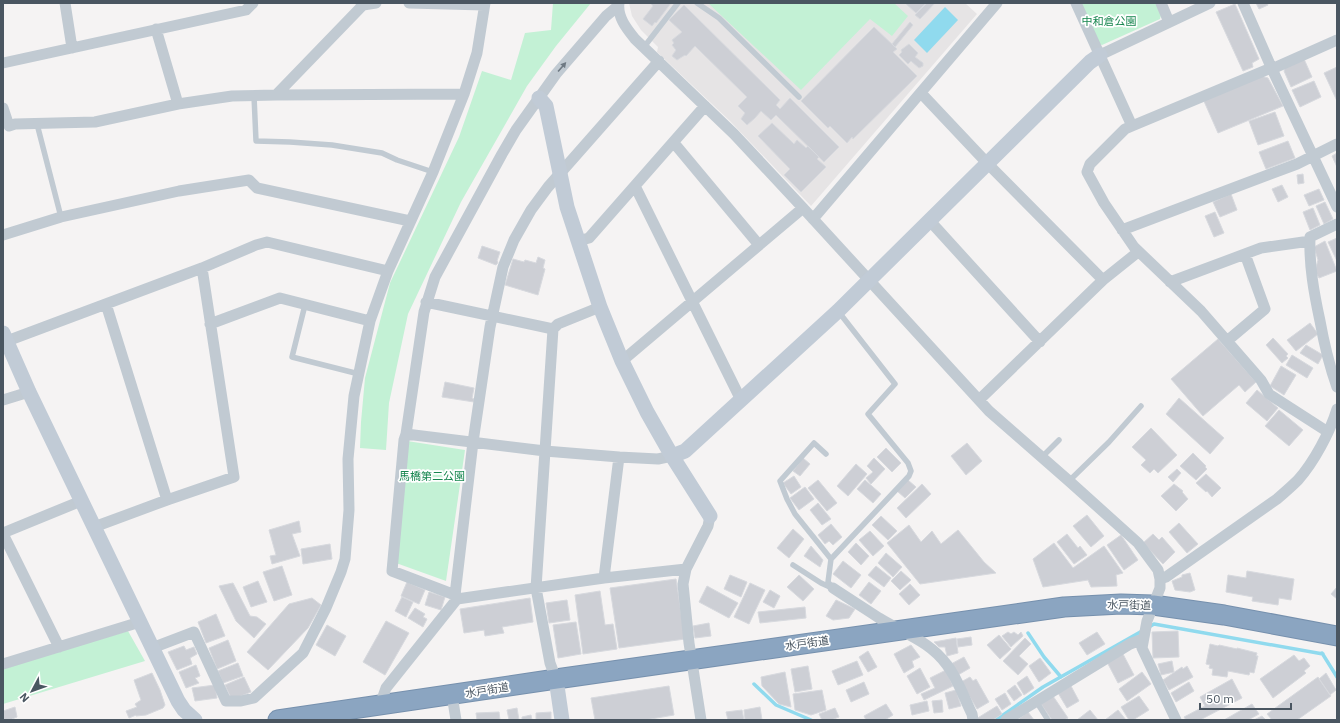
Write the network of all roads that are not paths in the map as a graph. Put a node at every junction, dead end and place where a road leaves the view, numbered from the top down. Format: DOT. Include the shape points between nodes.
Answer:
graph roads {
  1 [pos="65,3"];
  2 [pos="253,3"];
  3 [pos="376,3"];
  4 [pos="409,3"];
  5 [pos="678,3"];
  6 [pos="697,3"];
  7 [pos="997,3"];
  8 [pos="1076,3"];
  9 [pos="1161,3"];
  10 [pos="1210,3"];
  11 [pos="1243,3"];
  12 [pos="363,4"];
  13 [pos="485,4"];
  14 [pos="619,5"];
  15 [pos="1169,22"];
  16 [pos="156,30"];
  17 [pos="1337,40"];
  18 [pos="644,47"];
  19 [pos="72,48"];
  20 [pos="1100,55"];
  21 [pos="659,60"];
  22 [pos="3,63"];
  23 [pos="1271,69"];
  24 [pos="921,93"];
  25 [pos="464,94"];
  26 [pos="276,95"];
  27 [pos="254,96"];
  28 [pos="539,98"];
  29 [pos="799,98"];
  30 [pos="178,104"];
  31 [pos="705,106"];
  32 [pos="3,108"];
  33 [pos="37,124"];
  34 [pos="1132,126"];
  35 [pos="674,143"];
  36 [pos="1337,144"];
  37 [pos="1313,156"];
  38 [pos="987,163"];
  39 [pos="433,172"];
  40 [pos="559,173"];
  41 [pos="635,186"];
  42 [pos="1337,207"];
  43 [pos="803,208"];
  44 [pos="61,217"];
  45 [pos="813,219"];
  46 [pos="410,221"];
  47 [pos="930,221"];
  48 [pos="1337,224"];
  49 [pos="1122,230"];
  50 [pos="3,235"];
  51 [pos="578,241"];
  52 [pos="1310,241"];
  53 [pos="759,245"];
  54 [pos="1138,252"];
  55 [pos="1245,254"];
  56 [pos="202,268"];
  57 [pos="388,271"];
  58 [pos="869,280"];
  59 [pos="1103,280"];
  60 [pos="1170,282"];
  61 [pos="692,301"];
  62 [pos="426,302"];
  63 [pos="106,304"];
  64 [pos="305,305"];
  65 [pos="600,307"];
  66 [pos="838,311"];
  67 [pos="492,316"];
  68 [pos="370,321"];
  69 [pos="210,324"];
  70 [pos="553,329"];
  71 [pos="5,337"];
  72 [pos="1227,341"];
  73 [pos="1040,342"];
  74 [pos="622,361"];
  75 [pos="359,374"];
  76 [pos="1337,386"];
  77 [pos="29,392"];
  78 [pos="3,400"];
  79 [pos="741,400"];
  80 [pos="979,400"];
  81 [pos="1142,406"];
  82 [pos="1336,417"];
  83 [pos="1328,432"];
  84 [pos="406,434"];
  85 [pos="1059,440"];
  86 [pos="473,442"];
  87 [pos="545,451"];
  88 [pos="826,454"];
  89 [pos="672,456"];
  90 [pos="619,457"];
  91 [pos="1042,457"];
  92 [pos="1069,481"];
  93 [pos="167,500"];
  94 [pos="81,501"];
  95 [pos="710,516"];
  96 [pos="94,527"];
  97 [pos="3,534"];
  98 [pos="831,559"];
  99 [pos="793,565"];
  100 [pos="686,569"];
  101 [pos="604,578"];
  102 [pos="1160,580"];
  103 [pos="536,588"];
  104 [pos="833,588"];
  105 [pos="456,597"];
  106 [pos="1153,605"];
  107 [pos="140,622"];
  108 [pos="900,629"];
  109 [pos="1337,636"];
  110 [pos="1143,637"];
  111 [pos="59,647"];
  112 [pos="152,648"];
  113 [pos="691,659"];
  114 [pos="3,664"];
  115 [pos="556,678"];
  116 [pos="452,695"];
  117 [pos="1036,701"];
  118 [pos="380,706"];
  119 [pos="195,720"];
  120 [pos="278,720"];
  121 [pos="456,720"];
  122 [pos="562,720"];
  123 [pos="701,720"];
  124 [pos="973,720"];
  125 [pos="1006,720"];
  126 [pos="1048,720"];
  127 [pos="1176,720"];
  1 -- 19 [label="street"];
  2 -- 16 [label="street" via="246,10"];
  3 -- 12 [label="street"];
  4 -- 13 [label="street"];
  5 -- 18 [label="lane"];
  6 -- 29 [label="lane" via="719,18"];
  7 -- 24 [label="street"];
  8 -- 20 [label="street"];
  9 -- 15 [label="street"];
  10 -- 15 [label="street"];
  11 -- 23 [label="street"];
  12 -- 26 [label="street"];
  13 -- 25 [label="street" via="477,53"];
  14 -- 18 [label="street" via="625,27"];
  28 -- 14 [label="street, one-way" via="556,74 606,16"];
  15 -- 20 [label="street"];
  16 -- 19 [label="street"];
  16 -- 30 [label="street"];
  17 -- 23 [label="street"];
  18 -- 21 [label="street"];
  19 -- 22 [label="street"];
  20 -- 34 [label="street"];
  20 -- 38 [label="street"];
  21 -- 31 [label="street"];
  21 -- 40 [label="street"];
  23 -- 34 [label="street"];
  23 -- 37 [label="street"];
  24 -- 38 [label="street"];
  24 -- 45 [label="street"];
  25 -- 26 [label="street"];
  25 -- 39 [label="street"];
  26 -- 27 [label="street"];
  27 -- 30 [label="street" via="232,96"];
  27 -- 39 [label="lane" via="256,140 382,153"];
  28 -- 40 [label="street" via="546,106"];
  28 -- 62 [label="street" via="502,154 435,277"];
  30 -- 33 [label="street" via="95,122"];
  31 -- 35 [label="street"];
  31 -- 43 [label="street"];
  32 -- 33 [label="street" via="9,126"];
  33 -- 44 [label="lane"];
  34 -- 49 [label="street" via="1125,129 1090,164 1087,172"];
  35 -- 41 [label="street"];
  35 -- 53 [label="street"];
  36 -- 37 [label="street"];
  37 -- 42 [label="street"];
  37 -- 49 [label="street"];
  38 -- 47 [label="street"];
  38 -- 59 [label="street"];
  39 -- 46 [label="street"];
  40 -- 51 [label="street"];
  40 -- 67 [label="street" via="531,210 514,240 503,267"];
  41 -- 51 [label="street" via="589,238"];
  41 -- 61 [label="street"];
  43 -- 45 [label="street"];
  43 -- 53 [label="street"];
  44 -- 46 [label="street" via="179,191 249,180 257,188"];
  44 -- 50 [label="street"];
  45 -- 58 [label="street"];
  46 -- 57 [label="street"];
  47 -- 58 [label="street"];
  47 -- 73 [label="street"];
  48 -- 52 [label="street" via="1310,237"];
  49 -- 54 [label="street"];
  51 -- 65 [label="street"];
  52 -- 55 [label="street" via="1261,248"];
  52 -- 76 [label="street" via="1309,258 1313,288 1331,371"];
  53 -- 61 [label="street"];
  54 -- 59 [label="street"];
  54 -- 60 [label="street"];
  55 -- 60 [label="street"];
  55 -- 72 [label="street" via="1265,309"];
  56 -- 57 [label="street" via="268,242"];
  56 -- 63 [label="street"];
  56 -- 69 [label="street"];
  57 -- 68 [label="street"];
  58 -- 66 [label="street"];
  58 -- 80 [label="street"];
  59 -- 73 [label="street"];
  60 -- 72 [label="street" via="1201,311"];
  61 -- 74 [label="street"];
  61 -- 79 [label="street"];
  62 -- 67 [label="street"];
  62 -- 84 [label="street"];
  63 -- 71 [label="street"];
  63 -- 93 [label="street"];
  64 -- 68 [label="street"];
  64 -- 69 [label="street" via="280,298"];
  64 -- 75 [label="lane" via="292,357"];
  65 -- 70 [label="street" via="558,324"];
  65 -- 74 [label="street"];
  66 -- 79 [label="street"];
  66 -- 98 [label="lane" via="895,384 868,414 908,463 911,471"];
  67 -- 70 [label="street"];
  67 -- 86 [label="street"];
  68 -- 75 [label="street"];
  69 -- 93 [label="street" via="234,477"];
  70 -- 87 [label="street"];
  71 -- 77 [label="street"];
  72 -- 83 [label="street" via="1261,380 1269,394"];
  73 -- 80 [label="street"];
  74 -- 89 [label="street"];
  75 -- 112 [label="street" via="354,396 348,459 349,510 345,560 326,608 303,653 254,698 226,701 194,632"];
  77 -- 78 [label="street"];
  77 -- 94 [label="street"];
  79 -- 89 [label="street" via="685,451"];
  80 -- 91 [label="street"];
  81 -- 92 [label="lane"];
  82 -- 83 [label="street"];
  83 -- 102 [label="street" via="1308,468 1292,486"];
  84 -- 86 [label="street"];
  84 -- 105 [label="street" via="397,500 392,571"];
  85 -- 91 [label="lane"];
  86 -- 87 [label="street"];
  86 -- 105 [label="street"];
  87 -- 90 [label="street"];
  87 -- 103 [label="street"];
  88 -- 98 [label="lane" via="814,443 780,481 795,514"];
  89 -- 90 [label="street" via="658,459"];
  89 -- 95 [label="street"];
  90 -- 101 [label="street"];
  91 -- 92 [label="street"];
  92 -- 102 [label="street" via="1138,543 1158,570"];
  93 -- 96 [label="street"];
  94 -- 96 [label="street"];
  94 -- 97 [label="street"];
  95 -- 100 [label="street" via="708,526"];
  96 -- 107 [label="street"];
  97 -- 111 [label="street"];
  98 -- 104 [label="lane" via="828,582"];
  99 -- 104 [label="lane" via="821,584"];
  100 -- 101 [label="street"];
  100 -- 113 [label="street" via="683,584"];
  101 -- 103 [label="street"];
  102 -- 106 [label="street" via="1160,588"];
  103 -- 105 [label="street"];
  103 -- 115 [label="street" via="550,663"];
  104 -- 108 [label="street"];
  105 -- 118 [label="street" via="386,688"];
  106 -- 108 [label="highway, 水戸街道" via="1064,607"];
  106 -- 109 [label="highway, 水戸街道"];
  106 -- 110 [label="street"];
  107 -- 111 [label="street"];
  107 -- 112 [label="street"];
  108 -- 113 [label="highway, 水戸街道"];
  108 -- 124 [label="street" via="923,642 947,664"];
  110 -- 117 [label="street"];
  110 -- 127 [label="street" via="1142,648"];
  111 -- 114 [label="street"];
  112 -- 119 [label="street" via="178,701"];
  113 -- 115 [label="highway, 水戸街道"];
  113 -- 123 [label="street"];
  115 -- 116 [label="highway, 水戸街道"];
  115 -- 122 [label="street"];
  116 -- 118 [label="highway, 水戸街道"];
  116 -- 121 [label="street"];
  117 -- 125 [label="street"];
  117 -- 126 [label="lane"];
  118 -- 120 [label="highway, 水戸街道"];
}
